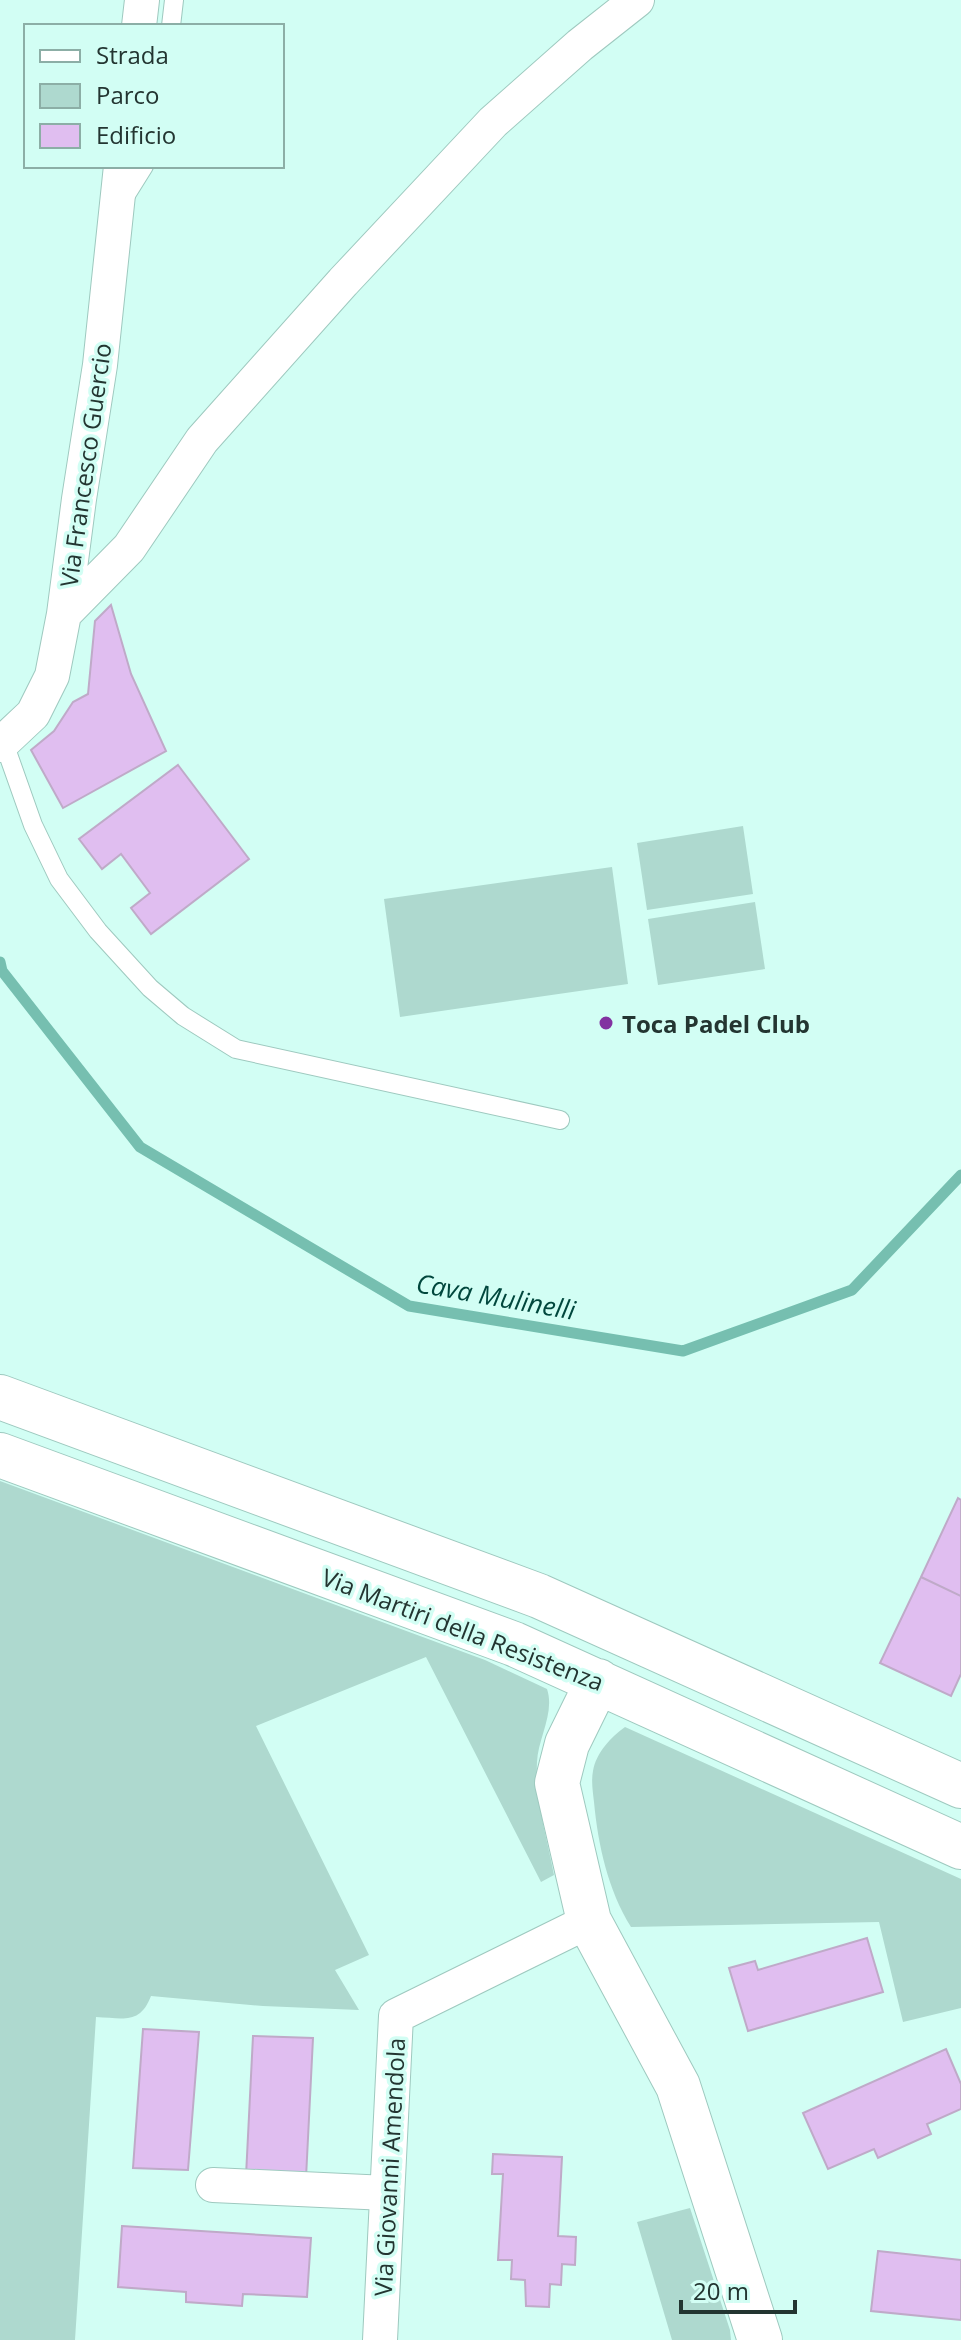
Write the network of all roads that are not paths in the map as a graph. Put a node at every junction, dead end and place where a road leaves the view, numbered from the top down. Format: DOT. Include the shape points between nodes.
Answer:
graph roads {
  1 [pos="142,0"];
  2 [pos="174,0"];
  3 [pos="637,0"];
  4 [pos="139,24"];
  5 [pos="171,24"];
  6 [pos="121,168"];
  7 [pos="143,168"];
  8 [pos="115,214"];
  9 [pos="64,614"];
  10 [pos="2,744"];
  11 [pos="560,1120"];
  12 [pos="0,1397"];
  13 [pos="0,1455"];
  14 [pos="598,1681"];
  15 [pos="961,1786"];
  16 [pos="961,1847"];
  17 [pos="589,1921"];
  18 [pos="213,2185"];
  19 [pos="387,2193"];
  20 [pos="380,2340"];
  21 [pos="760,2340"];
  1 -- 4 [label="street"];
  2 -- 5 [label="lane"];
  3 -- 9 [label="street" via="493,122 354,270 202,440 129,548"];
  6 -- 8 [label="street, Via Francesco Guercio"];
  7 -- 8 [label="lane"];
  8 -- 9 [label="street, Via Francesco Guercio" via="100,365"];
  9 -- 10 [label="street, Via Francesco Guercio" via="52,676 33,714"];
  10 -- 11 [label="lane" via="59,879 98,931 183,1016 236,1049"];
  12 -- 15 [label="main road" via="539,1596"];
  13 -- 14 [label="main road, Via Martiri della Resistenza" via="514,1644"];
  14 -- 16 [label="main road, Via Martiri della Resistenza"];
  14 -- 17 [label="main road" via="567,1744 557,1783"];
  17 -- 19 [label="street, Via Giovanni Amendola" via="396,2016"];
  17 -- 21 [label="main road" via="678,2086"];
  18 -- 19 [label="street"];
  19 -- 20 [label="street, Via Giovanni Amendola"];
}
